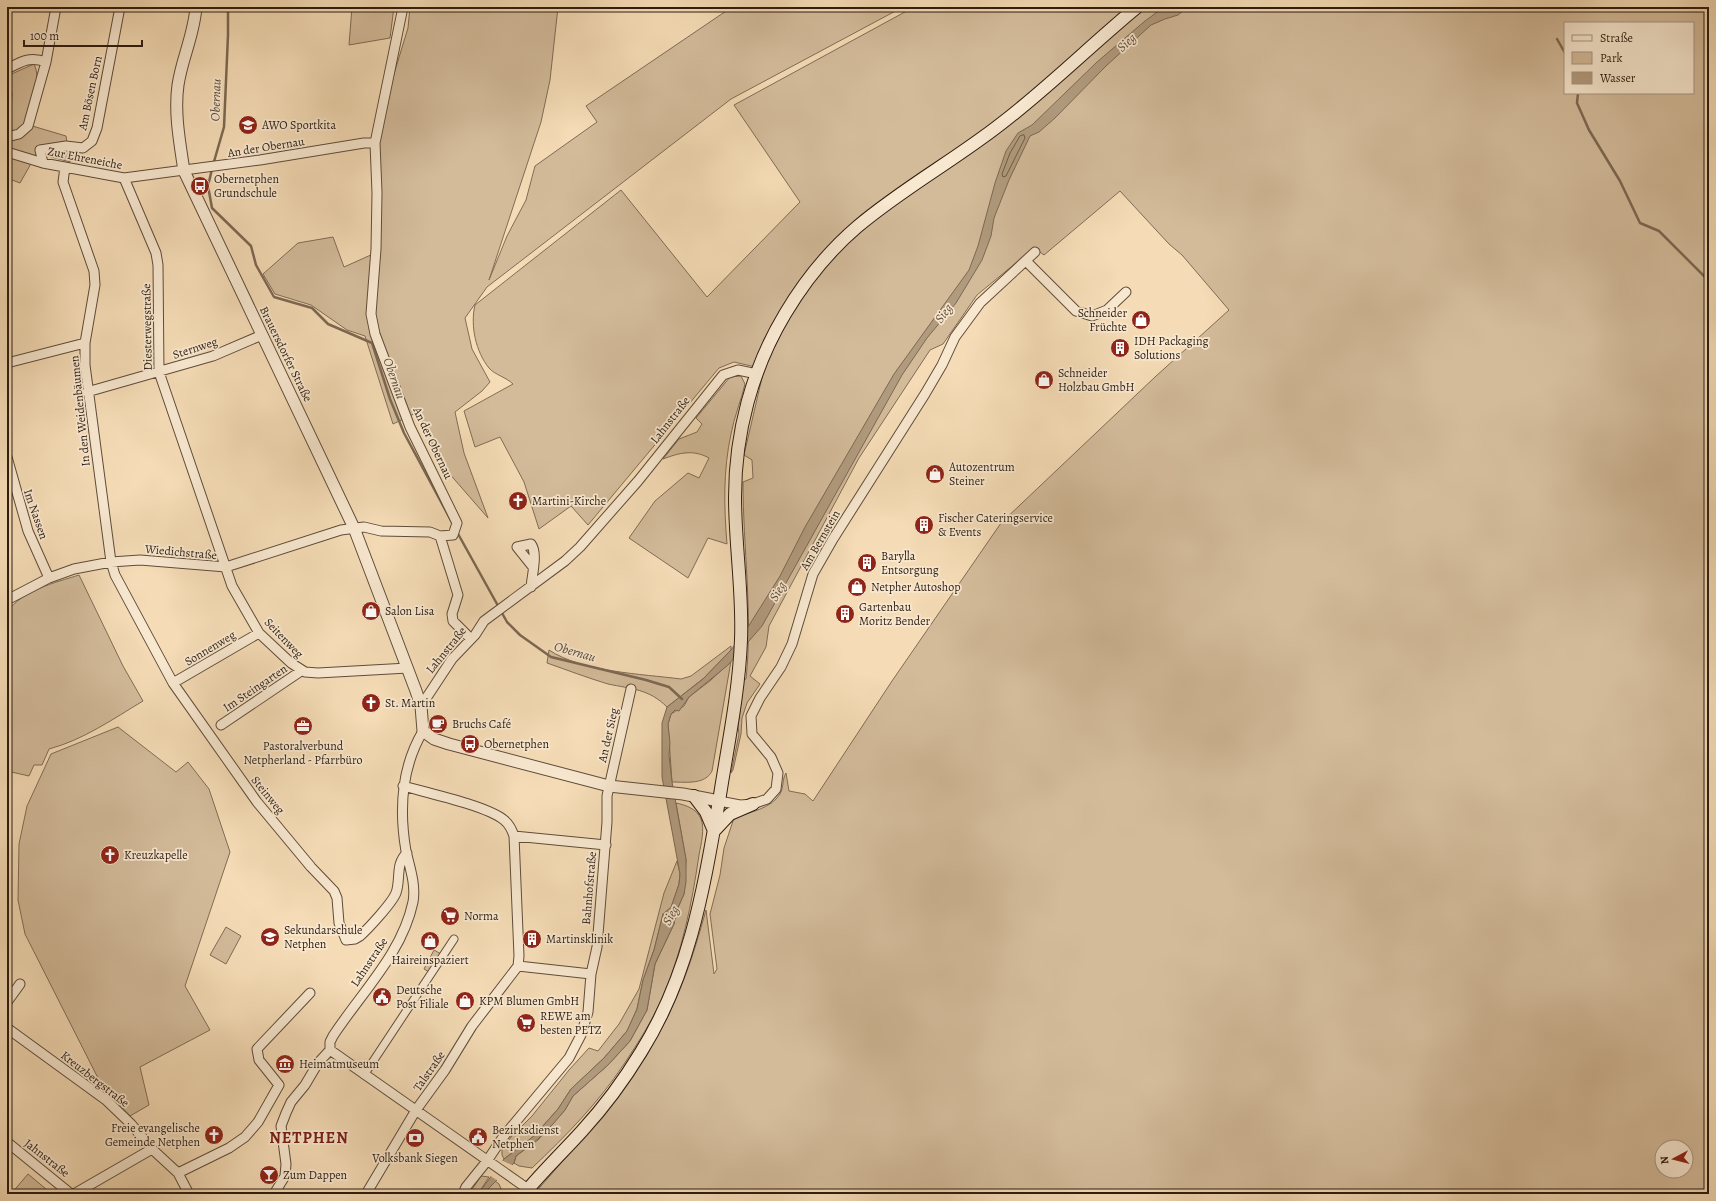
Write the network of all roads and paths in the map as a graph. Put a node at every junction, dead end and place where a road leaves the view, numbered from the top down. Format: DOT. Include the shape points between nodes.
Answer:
graph roads {
  1 [pos="56,7"];
  2 [pos="120,7"];
  3 [pos="196,7"];
  4 [pos="403,7"];
  5 [pos="1137,7"];
  6 [pos="46,62"];
  7 [pos="7,69"];
  8 [pos="7,137"];
  9 [pos="375,143"];
  10 [pos="7,152"];
  11 [pos="43,163"];
  12 [pos="65,168"];
  13 [pos="184,171"];
  14 [pos="124,178"];
  15 [pos="1035,252"];
  16 [pos="1026,261"];
  17 [pos="1126,292"];
  18 [pos="262,335"];
  19 [pos="85,343"];
  20 [pos="7,363"];
  21 [pos="159,372"];
  22 [pos="757,374"];
  23 [pos="88,392"];
  24 [pos="7,457"];
  25 [pos="354,528"];
  26 [pos="440,536"];
  27 [pos="111,562"];
  28 [pos="226,567"];
  29 [pos="533,567"];
  30 [pos="49,578"];
  31 [pos="531,587"];
  32 [pos="7,600"];
  33 [pos="260,633"];
  34 [pos="471,639"];
  35 [pos="408,668"];
  36 [pos="301,671"];
  37 [pos="174,684"];
  38 [pos="631,689"];
  39 [pos="421,706"];
  40 [pos="221,725"];
  41 [pos="423,731"];
  42 [pos="403,786"];
  43 [pos="609,786"];
  44 [pos="688,795"];
  45 [pos="719,801"];
  46 [pos="753,804"];
  47 [pos="714,831"];
  48 [pos="514,836"];
  49 [pos="606,845"];
  50 [pos="407,853"];
  51 [pos="454,939"];
  52 [pos="518,966"];
  53 [pos="591,974"];
  54 [pos="20,984"];
  55 [pos="310,993"];
  56 [pos="7,1002"];
  57 [pos="7,1028"];
  58 [pos="330,1050"];
  59 [pos="364,1075"];
  60 [pos="416,1110"];
  61 [pos="7,1142"];
  62 [pos="152,1149"];
  63 [pos="490,1162"];
  64 [pos="178,1173"];
  65 [pos="526,1192"];
  66 [pos="71,1194"];
  67 [pos="74,1194"];
  68 [pos="189,1194"];
  69 [pos="274,1194"];
  70 [pos="366,1194"];
  71 [pos="463,1194"];
  1 -- 6 [label="street"];
  2 -- 11 [label="street, Am Bösen Born" via="97,128 92,140 83,148 66,146 40,150"];
  3 -- 13 [label="street, Brauersdorfer Straße" via="195,23 177,95 179,141"];
  4 -- 9 [label="street, An der Obernau"];
  5 -- 22 [label="main road" via="1001,124 883,206 855,229 818,267 797,295 775,331"];
  6 -- 7 [label="street" via="35,58 23,60"];
  6 -- 8 [label="street" via="28,126 19,134"];
  9 -- 13 [label="street, An der Obernau"];
  9 -- 26 [label="street, An der Obernau" via="376,249 371,314 375,334 410,427 457,523 453,535"];
  10 -- 11 [label="street, Zur Ehreneiche"];
  11 -- 12 [label="street, Zur Ehreneiche"];
  12 -- 14 [label="street, Zur Ehreneiche"];
  12 -- 19 [label="street, In den Weidenbäumen" via="62,182 94,271 95,285"];
  13 -- 14 [label="street, Zur Ehreneiche"];
  13 -- 18 [label="street, Brauersdorfer Straße"];
  14 -- 21 [label="street, Diesterwegstraße" via="156,253"];
  15 -- 16 [label="street, Am Bernstein"];
  16 -- 17 [label="street" via="1076,311 1092,316 1107,310"];
  16 -- 46 [label="street, Am Bernstein" via="980,303 955,337 925,394 813,574 792,644 782,667 760,698 751,716 752,734 771,757 778,773 776,789 767,799"];
  18 -- 21 [label="street, Sternweg" via="213,356"];
  18 -- 25 [label="street, Brauersdorfer Straße"];
  19 -- 20 [label="street"];
  19 -- 23 [label="street, In den Weidenbäumen"];
  21 -- 23 [label="street, Sternweg"];
  21 -- 28 [label="street, Diesterwegstraße"];
  22 -- 31 [label="street, Lahnstraße" via="738,370 723,375 638,481 580,547"];
  22 -- 45 [label="main road" via="746,410 736,475 741,638 738,679"];
  23 -- 27 [label="street, In den Weidenbäumen"];
  24 -- 30 [label="street, Im Nassen" via="28,531"];
  25 -- 26 [label="street, An der Obernau" via="430,532"];
  25 -- 28 [label="street, Wiedichstraße"];
  25 -- 35 [label="street, Brauersdorfer Straße"];
  26 -- 34 [label="street" via="458,595 452,614 453,621"];
  27 -- 28 [label="street, Wiedichstraße" via="140,560"];
  27 -- 30 [label="street, Wiedichstraße" via="74,569"];
  27 -- 37 [label="street, Steinweg" via="115,575"];
  28 -- 33 [label="street, Seitenweg" via="232,586"];
  29 -- 31 [label="street"];
  30 -- 32 [label="street, Wiedichstraße"];
  31 -- 34 [label="street, Lahnstraße" via="494,612"];
  33 -- 36 [label="street, Seitenweg"];
  33 -- 37 [label="street, Sonnenweg"];
  34 -- 39 [label="street, Lahnstraße" via="452,659"];
  35 -- 36 [label="street, Seitenweg" via="311,673"];
  35 -- 39 [label="street, Brauersdorfer Straße"];
  36 -- 40 [label="street, Im Steingarten"];
  37 -- 50 [label="street, Steinweg" via="254,797 334,891 338,923 344,938 349,940 360,936 392,900 398,883 401,858"];
  38 -- 43 [label="street, An der Sieg"];
  39 -- 41 [label="street, Lahnstraße"];
  41 -- 42 [label="street, Lahnstraße" via="410,759"];
  41 -- 43 [label="street" via="449,744"];
  42 -- 48 [label="street" via="488,811 504,820 512,829"];
  42 -- 50 [label="street, Lahnstraße" via="402,818"];
  43 -- 44 [label="street, Am Bernstein"];
  43 -- 49 [label="street, Bahnhofstraße"];
  44 -- 45 [label="street, Am Bernstein"];
  44 -- 47 [label="main road" via="706,812"];
  45 -- 46 [label="street, Am Bernstein" via="740,805"];
  45 -- 47 [label="main road"];
  46 -- 47 [label="main road" via="730,814"];
  47 -- 65 [label="main road" via="692,938 656,1026 626,1076 606,1102"];
  48 -- 49 [label="street"];
  48 -- 52 [label="street"];
  49 -- 53 [label="street, Bahnhofstraße" via="597,947"];
  50 -- 58 [label="street, Lahnstraße" via="414,893 402,934 389,959 333,1036"];
  51 -- 59 [label="street"];
  52 -- 53 [label="street"];
  52 -- 60 [label="street, Talstraße" via="475,1022"];
  53 -- 63 [label="street, Bahnhofstraße" via="588,1012 581,1035 569,1058 503,1137"];
  54 -- 56 [label="street"];
  55 -- 64 [label="street" via="257,1049 259,1060 279,1085 258,1122 245,1137 229,1148"];
  57 -- 62 [label="street, Kreuzbergstraße" via="106,1100 132,1124"];
  58 -- 59 [label="street"];
  58 -- 69 [label="street, Lahnstraße" via="318,1063 286,1113 281,1126 285,1176"];
  59 -- 60 [label="street"];
  60 -- 63 [label="street"];
  60 -- 70 [label="street, Talstraße"];
  61 -- 66 [label="street, Jahnstraße"];
  62 -- 64 [label="street, Kreuzbergstraße"];
  62 -- 67 [label="street"];
  63 -- 65 [label="street"];
  63 -- 71 [label="street, Bahnhofstraße" via="466,1187"];
  64 -- 68 [label="street, Kreuzbergstraße"];
}
